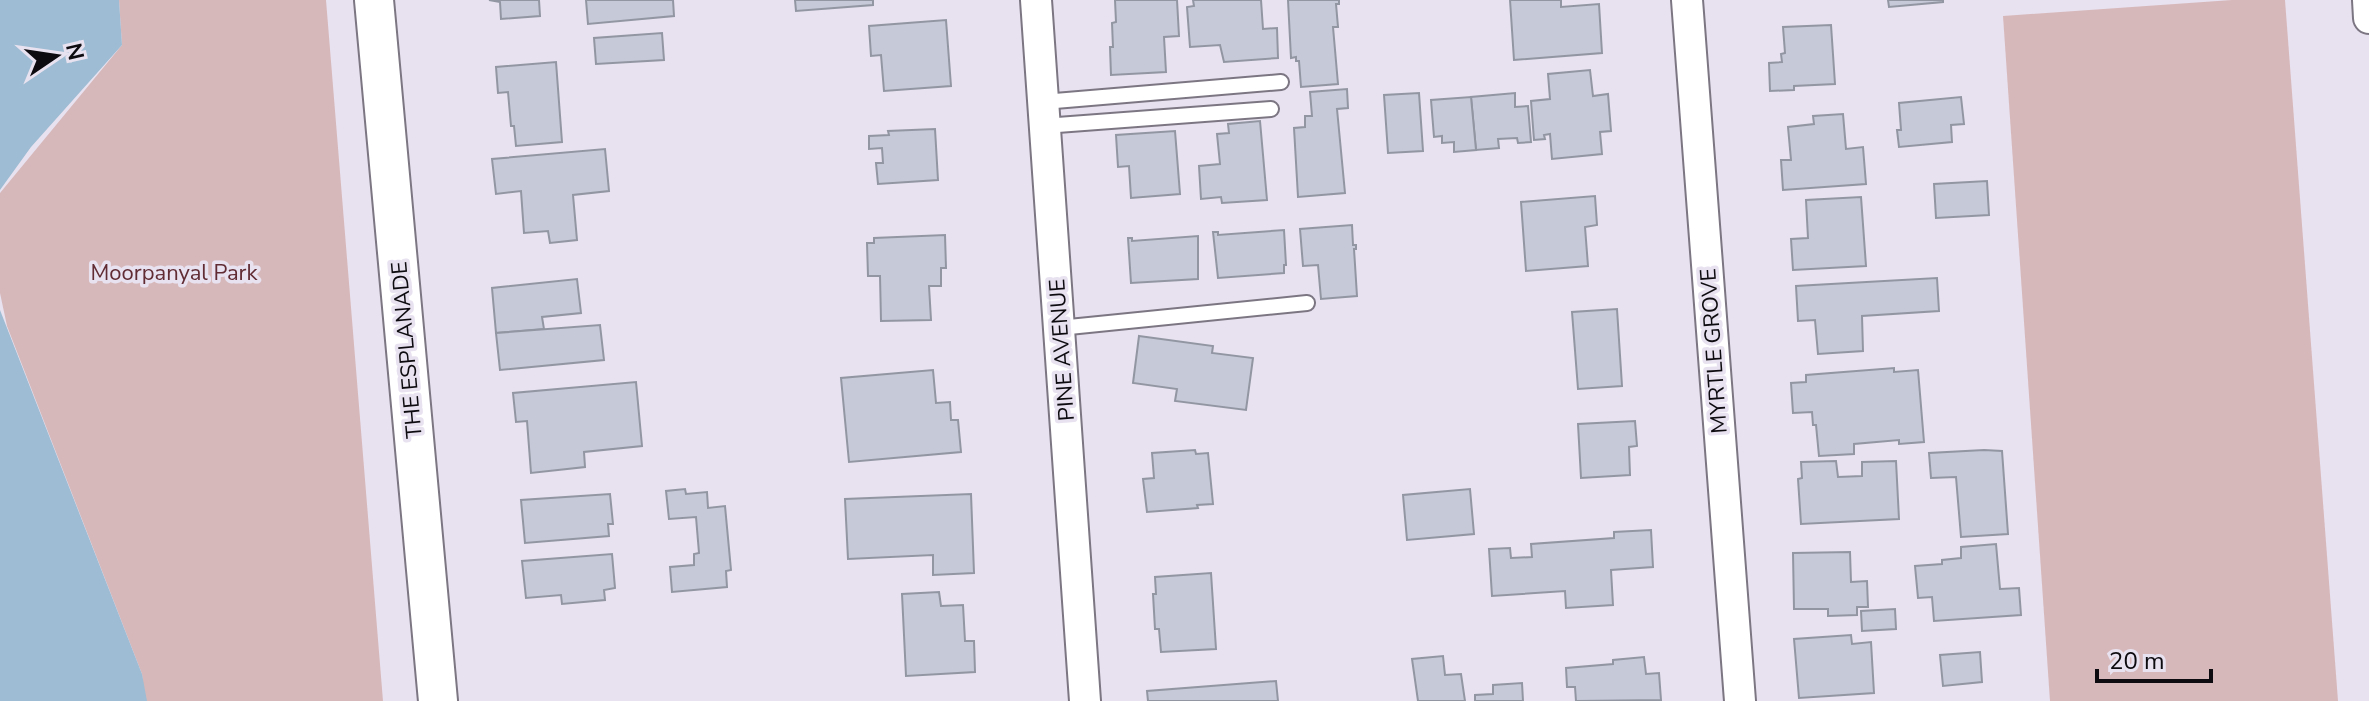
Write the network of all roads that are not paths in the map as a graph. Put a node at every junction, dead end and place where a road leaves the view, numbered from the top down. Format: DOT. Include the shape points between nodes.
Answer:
graph roads {
  1 [pos="374,0"];
  2 [pos="1036,0"];
  3 [pos="1687,0"];
  4 [pos="2368,0"];
  5 [pos="2369,18"];
  6 [pos="1281,82"];
  7 [pos="1271,109"];
  8 [pos="1044,114"];
  9 [pos="1307,303"];
  10 [pos="1059,328"];
  11 [pos="438,701"];
  12 [pos="1085,701"];
  13 [pos="1740,701"];
  1 -- 11 [label="street, THE ESPLANADE"];
  2 -- 8 [label="street, PINE AVENUE"];
  3 -- 13 [label="street, MYRTLE GROVE"];
  4 -- 5 [label="street"];
  6 -- 8 [label="lane"];
  7 -- 8 [label="lane"];
  8 -- 10 [label="street, PINE AVENUE"];
  9 -- 10 [label="lane"];
  10 -- 12 [label="street, PINE AVENUE"];
}
